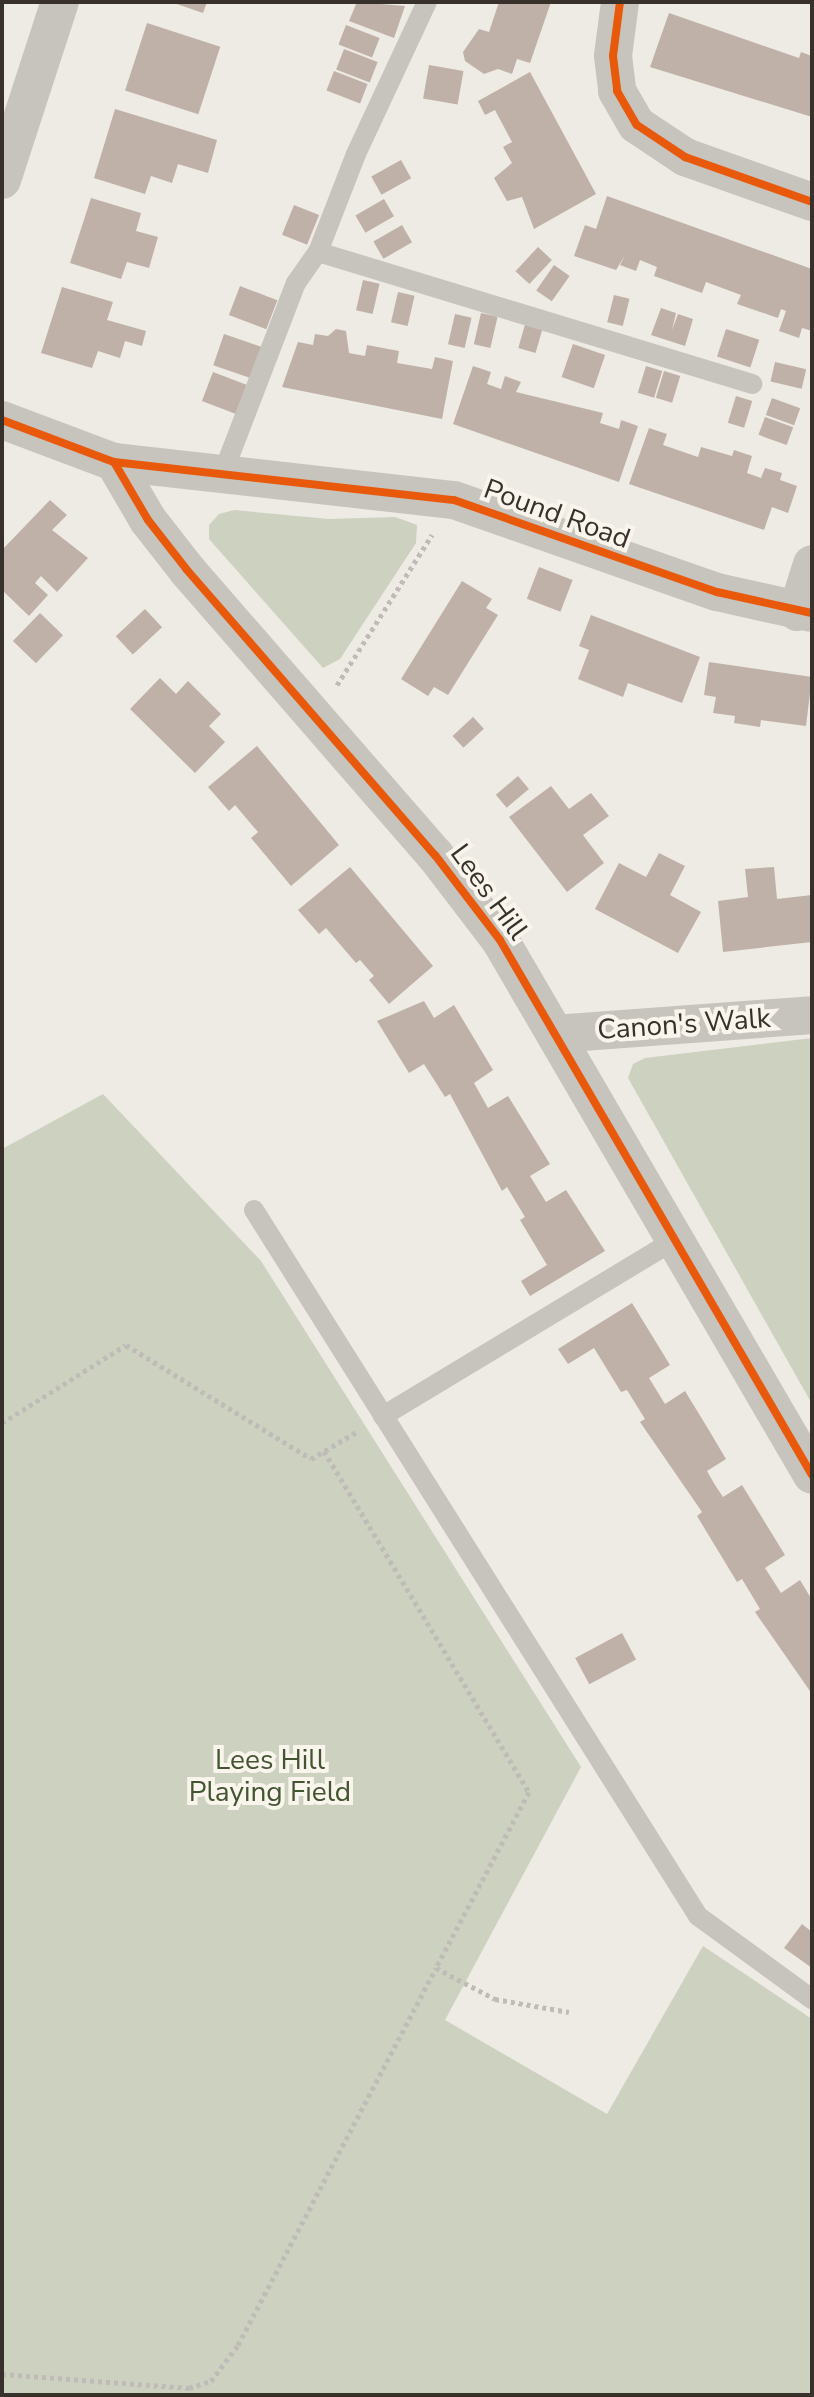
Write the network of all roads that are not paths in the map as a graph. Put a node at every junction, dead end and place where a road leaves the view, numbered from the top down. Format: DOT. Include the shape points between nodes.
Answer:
graph roads {
  1 [pos="60,2"];
  2 [pos="427,2"];
  3 [pos="620,2"];
  4 [pos="2,180"];
  5 [pos="812,202"];
  6 [pos="318,252"];
  7 [pos="752,384"];
  8 [pos="2,420"];
  9 [pos="114,462"];
  10 [pos="221,478"];
  11 [pos="812,564"];
  12 [pos="804,612"];
  13 [pos="812,1015"];
  14 [pos="555,1034"];
  15 [pos="254,1210"];
  16 [pos="676,1239"];
  17 [pos="383,1416"];
  18 [pos="812,1475"];
  19 [pos="812,1999"];
  1 -- 4 [label="street"];
  2 -- 6 [label="lane" via="356,154"];
  3 -- 5 [label="street" via="613,56 617,91 637,125 685,157"];
  6 -- 7 [label="lane"];
  6 -- 10 [label="lane" via="296,283"];
  8 -- 9 [label="street, Pound Road"];
  9 -- 10 [label="street, Pound Road"];
  9 -- 14 [label="street, Lees Hill" via="148,520 491,928"];
  10 -- 12 [label="street, Pound Road" via="454,500 598,554"];
  11 -- 12 [label="street"];
  13 -- 14 [label="street, Canon's Walk"];
  14 -- 16 [label="street, Lees Hill"];
  15 -- 17 [label="lane"];
  16 -- 17 [label="lane"];
  16 -- 18 [label="street, Lees Hill"];
  17 -- 19 [label="lane" via="698,1916"];
}
